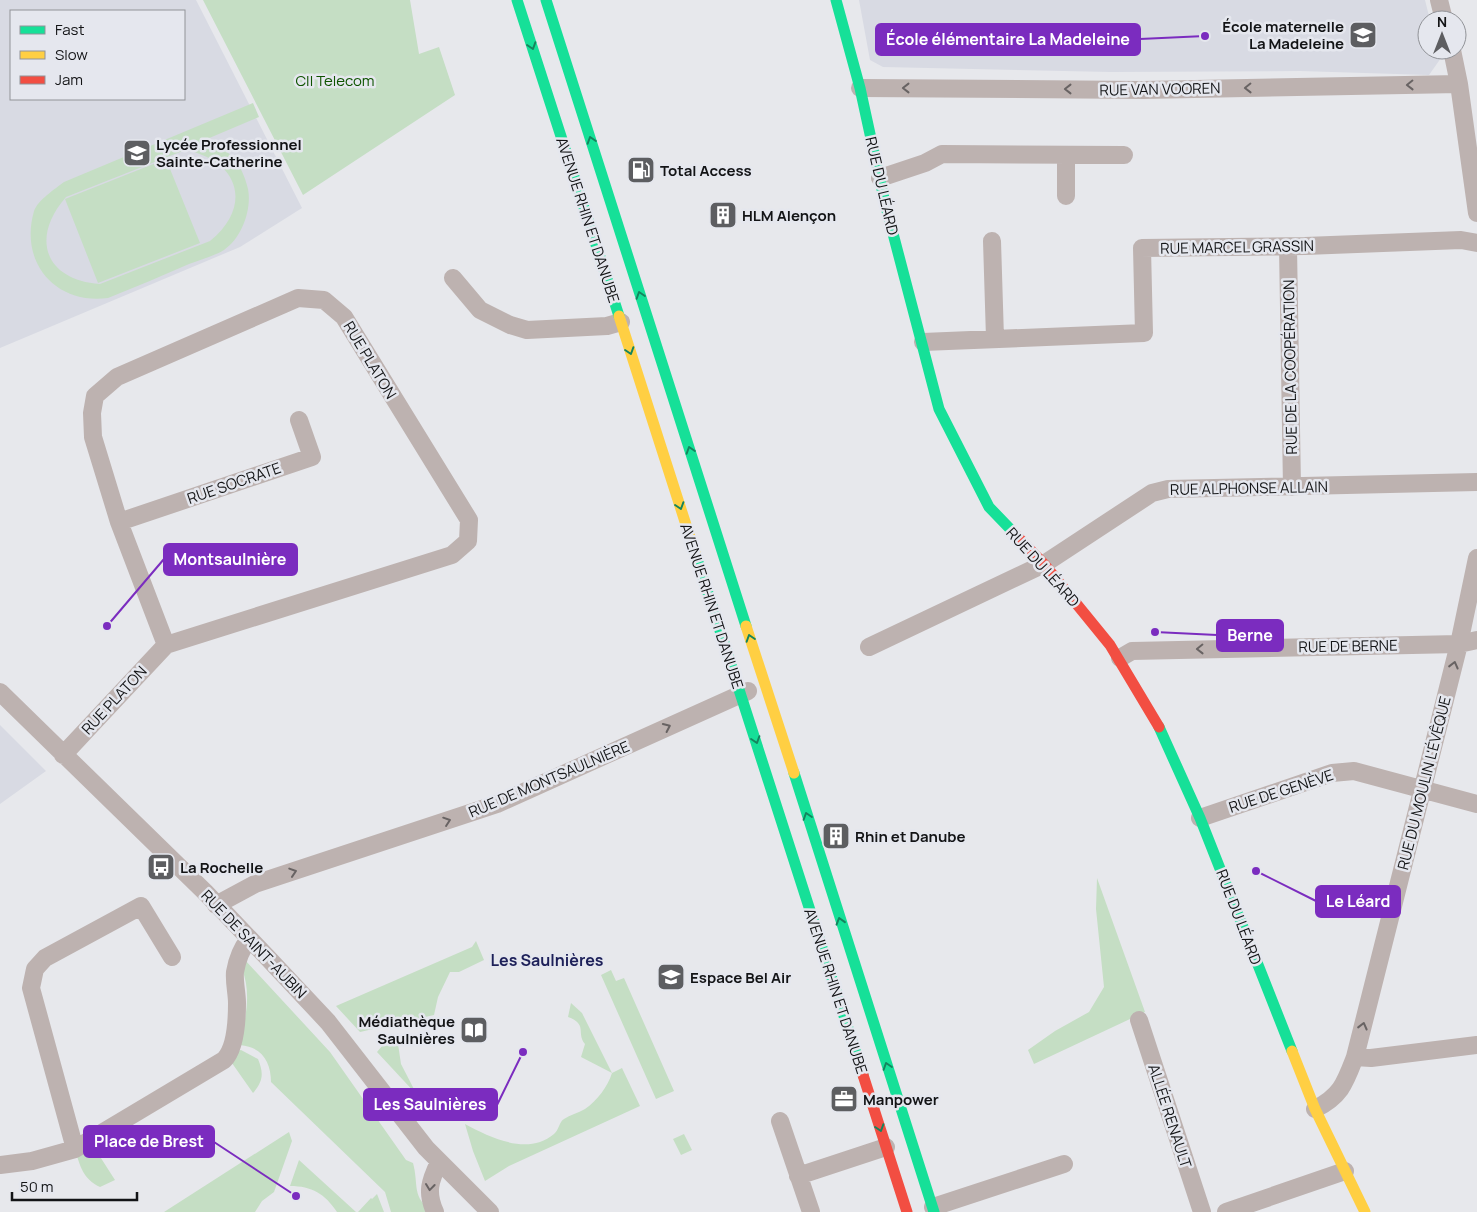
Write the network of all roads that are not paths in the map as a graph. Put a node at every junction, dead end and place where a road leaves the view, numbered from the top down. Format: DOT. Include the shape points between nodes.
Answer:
graph roads {
  1 [pos="517,0"];
  2 [pos="546,0"];
  3 [pos="836,0"];
  4 [pos="1454,60"];
  5 [pos="1459,84"];
  6 [pos="860,88"];
  7 [pos="1124,154"];
  8 [pos="1066,155"];
  9 [pos="880,178"];
  10 [pos="1066,196"];
  11 [pos="1477,213"];
  12 [pos="992,241"];
  13 [pos="1477,243"];
  14 [pos="1288,246"];
  15 [pos="453,278"];
  16 [pos="621,322"];
  17 [pos="995,338"];
  18 [pos="923,342"];
  19 [pos="299,420"];
  20 [pos="1477,482"];
  21 [pos="1292,487"];
  22 [pos="120,522"];
  23 [pos="1477,558"];
  24 [pos="1044,564"];
  25 [pos="1477,640"];
  26 [pos="1459,644"];
  27 [pos="166,645"];
  28 [pos="870,647"];
  29 [pos="1120,658"];
  30 [pos="765,684"];
  31 [pos="0,692"];
  32 [pos="741,694"];
  33 [pos="63,755"];
  34 [pos="1422,788"];
  35 [pos="1477,804"];
  36 [pos="1200,818"];
  37 [pos="216,905"];
  38 [pos="249,939"];
  39 [pos="172,957"];
  40 [pos="1139,1020"];
  41 [pos="1477,1045"];
  42 [pos="1355,1057"];
  43 [pos="1315,1109"];
  44 [pos="780,1120"];
  45 [pos="886,1147"];
  46 [pos="75,1149"];
  47 [pos="439,1162"];
  48 [pos="1064,1164"];
  49 [pos="0,1165"];
  50 [pos="1345,1170"];
  51 [pos="798,1176"];
  52 [pos="934,1210"];
  53 [pos="435,1212"];
  54 [pos="490,1212"];
  55 [pos="810,1212"];
  56 [pos="907,1212"];
  57 [pos="1202,1212"];
  58 [pos="1226,1212"];
  59 [pos="1365,1212"];
  1 -- 16 [label="main road, AVENUE RHIN ET DANUBE, one-way"];
  30 -- 2 [label="main road, AVENUE RHIN ET DANUBE, one-way"];
  3 -- 6 [label="main road, RUE DU LÉARD"];
  4 -- 5 [label="street"];
  5 -- 6 [label="street, RUE VAN VOOREN, one-way" via="1142,90"];
  5 -- 11 [label="street"];
  6 -- 9 [label="main road, RUE DU LÉARD"];
  7 -- 8 [label="street"];
  8 -- 9 [label="street" via="942,154"];
  8 -- 10 [label="street"];
  9 -- 18 [label="main road, RUE DU LÉARD"];
  12 -- 17 [label="street"];
  13 -- 14 [label="street, RUE MARCEL GRASSIN" via="1462,240"];
  14 -- 17 [label="street, RUE MARCEL GRASSIN" via="1142,248 1144,333"];
  14 -- 21 [label="street, RUE DE LA COOPÉRATION"];
  15 -- 16 [label="street" via="480,310 527,330 607,326"];
  16 -- 32 [label="main road, AVENUE RHIN ET DANUBE, one-way"];
  17 -- 18 [label="street, RUE MARCEL GRASSIN"];
  18 -- 24 [label="main road, RUE DU LÉARD" via="939,409 989,507"];
  19 -- 22 [label="street, RUE SOCRATE" via="312,456"];
  20 -- 21 [label="street, RUE ALPHONSE ALLAIN"];
  21 -- 24 [label="street, RUE ALPHONSE ALLAIN" via="1168,489 1152,493"];
  22 -- 27 [label="street, RUE PLATON"];
  22 -- 27 [label="street, RUE PLATON" via="93,437 95,396 117,377 298,298 324,300 344,316 469,520 468,541 452,555"];
  23 -- 26 [label="street, RUE DU MOULIN L'ÉVÊQUE"];
  24 -- 28 [label="street, RUE ALPHONSE ALLAIN"];
  24 -- 29 [label="main road, RUE DU LÉARD"];
  25 -- 26 [label="street, RUE DE BERNE"];
  26 -- 29 [label="street, RUE DE BERNE, one-way" via="1132,651"];
  34 -- 26 [label="street, RUE DU MOULIN L'ÉVÊQUE, one-way"];
  27 -- 33 [label="street, RUE PLATON"];
  29 -- 36 [label="main road, RUE DU LÉARD" via="1166,738"];
  30 -- 32 [label="street, RUE DE MONTSAULNIÈRE"];
  52 -- 30 [label="main road, AVENUE RHIN ET DANUBE, one-way"];
  31 -- 33 [label="street, RUE DE SAINT-AUBIN"];
  37 -- 32 [label="street, RUE DE MONTSAULNIÈRE, one-way" via="255,884 497,804"];
  32 -- 45 [label="main road, AVENUE RHIN ET DANUBE, one-way"];
  33 -- 37 [label="street, RUE DE SAINT-AUBIN"];
  34 -- 35 [label="street, RUE DE GENÈVE"];
  34 -- 36 [label="street, RUE DE GENÈVE" via="1354,771 1332,773"];
  42 -- 34 [label="street, RUE DU MOULIN L'ÉVÊQUE, one-way"];
  36 -- 43 [label="main road, RUE DU LÉARD"];
  37 -- 38 [label="street, RUE DE SAINT-AUBIN"];
  38 -- 46 [label="street" via="238,958 234,1037 227,1056"];
  38 -- 47 [label="street, RUE DE SAINT-AUBIN" via="328,1022"];
  39 -- 46 [label="street" via="141,906 46,958 35,969 31,988"];
  40 -- 57 [label="street, ALLÉE RENAULT"];
  41 -- 42 [label="street" via="1371,1058"];
  42 -- 43 [label="street, RUE DU MOULIN L'ÉVÊQUE" via="1343,1088"];
  43 -- 50 [label="main road, RUE DU LÉARD"];
  44 -- 51 [label="street"];
  45 -- 51 [label="street"];
  45 -- 56 [label="main road, AVENUE RHIN ET DANUBE"];
  46 -- 49 [label="street" via="32,1161"];
  47 -- 53 [label="street, one-way" via="429,1183 429,1199"];
  47 -- 54 [label="street, RUE DE SAINT-AUBIN"];
  48 -- 52 [label="street"];
  50 -- 58 [label="street"];
  50 -- 59 [label="main road, RUE DU LÉARD"];
  51 -- 55 [label="street"];
}
